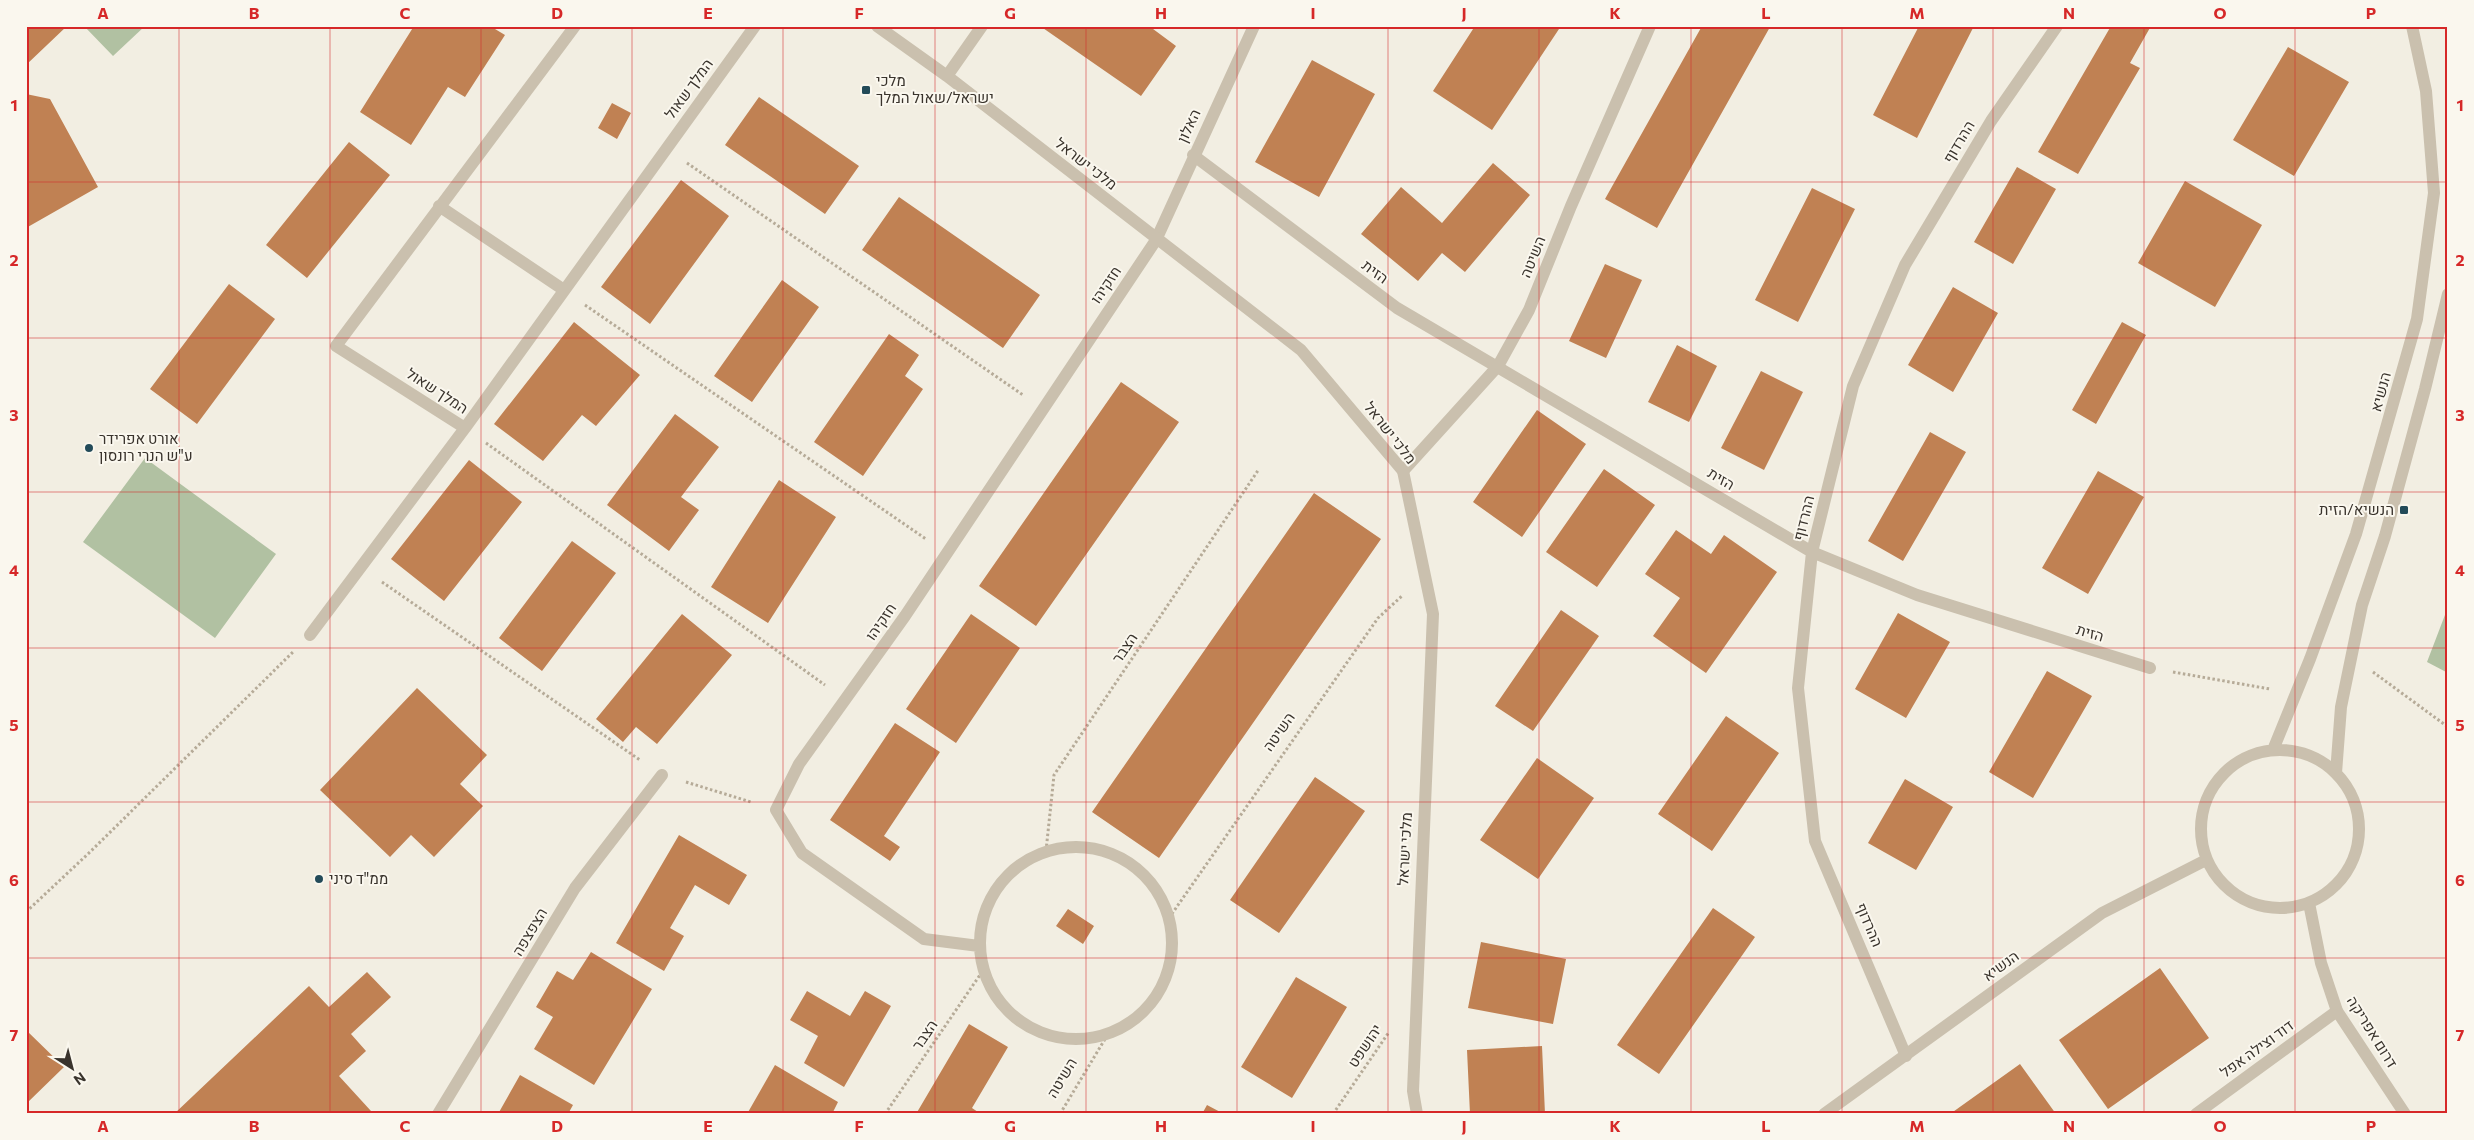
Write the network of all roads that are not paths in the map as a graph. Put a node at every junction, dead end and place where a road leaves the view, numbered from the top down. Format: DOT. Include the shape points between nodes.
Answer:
graph roads {
  1 [pos="575,26"];
  2 [pos="755,26"];
  3 [pos="877,26"];
  4 [pos="982,26"];
  5 [pos="1254,26"];
  6 [pos="1650,26"];
  7 [pos="2057,26"];
  8 [pos="2412,26"];
  9 [pos="947,76"];
  10 [pos="1193,155"];
  11 [pos="438,206"];
  12 [pos="1156,240"];
  13 [pos="564,290"];
  14 [pos="2448,294"];
  15 [pos="1498,366"];
  16 [pos="465,428"];
  17 [pos="1402,471"];
  18 [pos="1812,552"];
  19 [pos="310,635"];
  20 [pos="2150,668"];
  21 [pos="2273,750"];
  22 [pos="2336,773"];
  23 [pos="662,775"];
  24 [pos="2206,860"];
  25 [pos="2310,903"];
  26 [pos="979,946"];
  27 [pos="2337,1011"];
  28 [pos="1906,1056"];
  29 [pos="438,1114"];
  30 [pos="1417,1114"];
  31 [pos="1824,1114"];
  32 [pos="2196,1114"];
  33 [pos="2404,1114"];
  1 -- 11 [label="street, המלך שאול"];
  2 -- 13 [label="street, המלך שאול"];
  3 -- 9 [label="street, מלכי ישראל"];
  4 -- 9 [label="street"];
  5 -- 10 [label="street, האלון"];
  6 -- 15 [label="street, השיטה" via="1529,310"];
  7 -- 18 [label="street, ההרדוף" via="1990,121 1905,265 1853,386"];
  8 -- 21 [label="street, הנשיא" via="2426,91 2434,193 2417,319 2356,534"];
  9 -- 12 [label="street, מלכי ישראל"];
  10 -- 12 [label="street, האלון"];
  10 -- 15 [label="street, הזית" via="1396,308"];
  11 -- 13 [label="street"];
  11 -- 16 [label="street, המלך שאול" via="336,346"];
  12 -- 17 [label="street, מלכי ישראל" via="1301,350"];
  12 -- 26 [label="street, חזקיהו" via="947,553 799,764 776,810 802,853 924,939"];
  13 -- 16 [label="street, המלך שאול"];
  14 -- 22 [label="street" via="2385,536 2362,605 2341,707"];
  15 -- 17 [label="street, השיטה"];
  15 -- 18 [label="street, הזית"];
  16 -- 19 [label="street"];
  17 -- 30 [label="street, מלכי ישראל" via="1433,614 1416,991 1413,1091"];
  18 -- 20 [label="street, הזית" via="1917,595"];
  18 -- 28 [label="street, ההרדוף" via="1798,688 1815,841"];
  21 -- 22 [label="street" via="2296,752 2318,759"];
  21 -- 24 [label="street" via="2249,756 2228,769 2212,788 2202,811 2200,835"];
  22 -- 25 [label="street" via="2350,791 2358,812 2360,834 2355,856 2344,876 2329,892"];
  23 -- 29 [label="street, הצפצפה" via="575,888"];
  24 -- 25 [label="street" via="2218,881 2237,897 2260,906 2285,908"];
  24 -- 28 [label="street, הנשיא" via="2102,913"];
  25 -- 27 [label="street, דרום אפריקה" via="2321,963"];
  26 -- 26 [label="street" via="983,970 996,998 1018,1020 1046,1034 1077,1039 1108,1034 1140,1016 1162,987 1172,953 1169,918 1157,890 1135,866 1108,851 1076,846 1046,851 1018,866 997,888 983,916"];
  27 -- 32 [label="street, דוד וצילה אפל"];
  27 -- 33 [label="street, דרום אפריקה"];
  28 -- 31 [label="street, הנשיא"];
}
